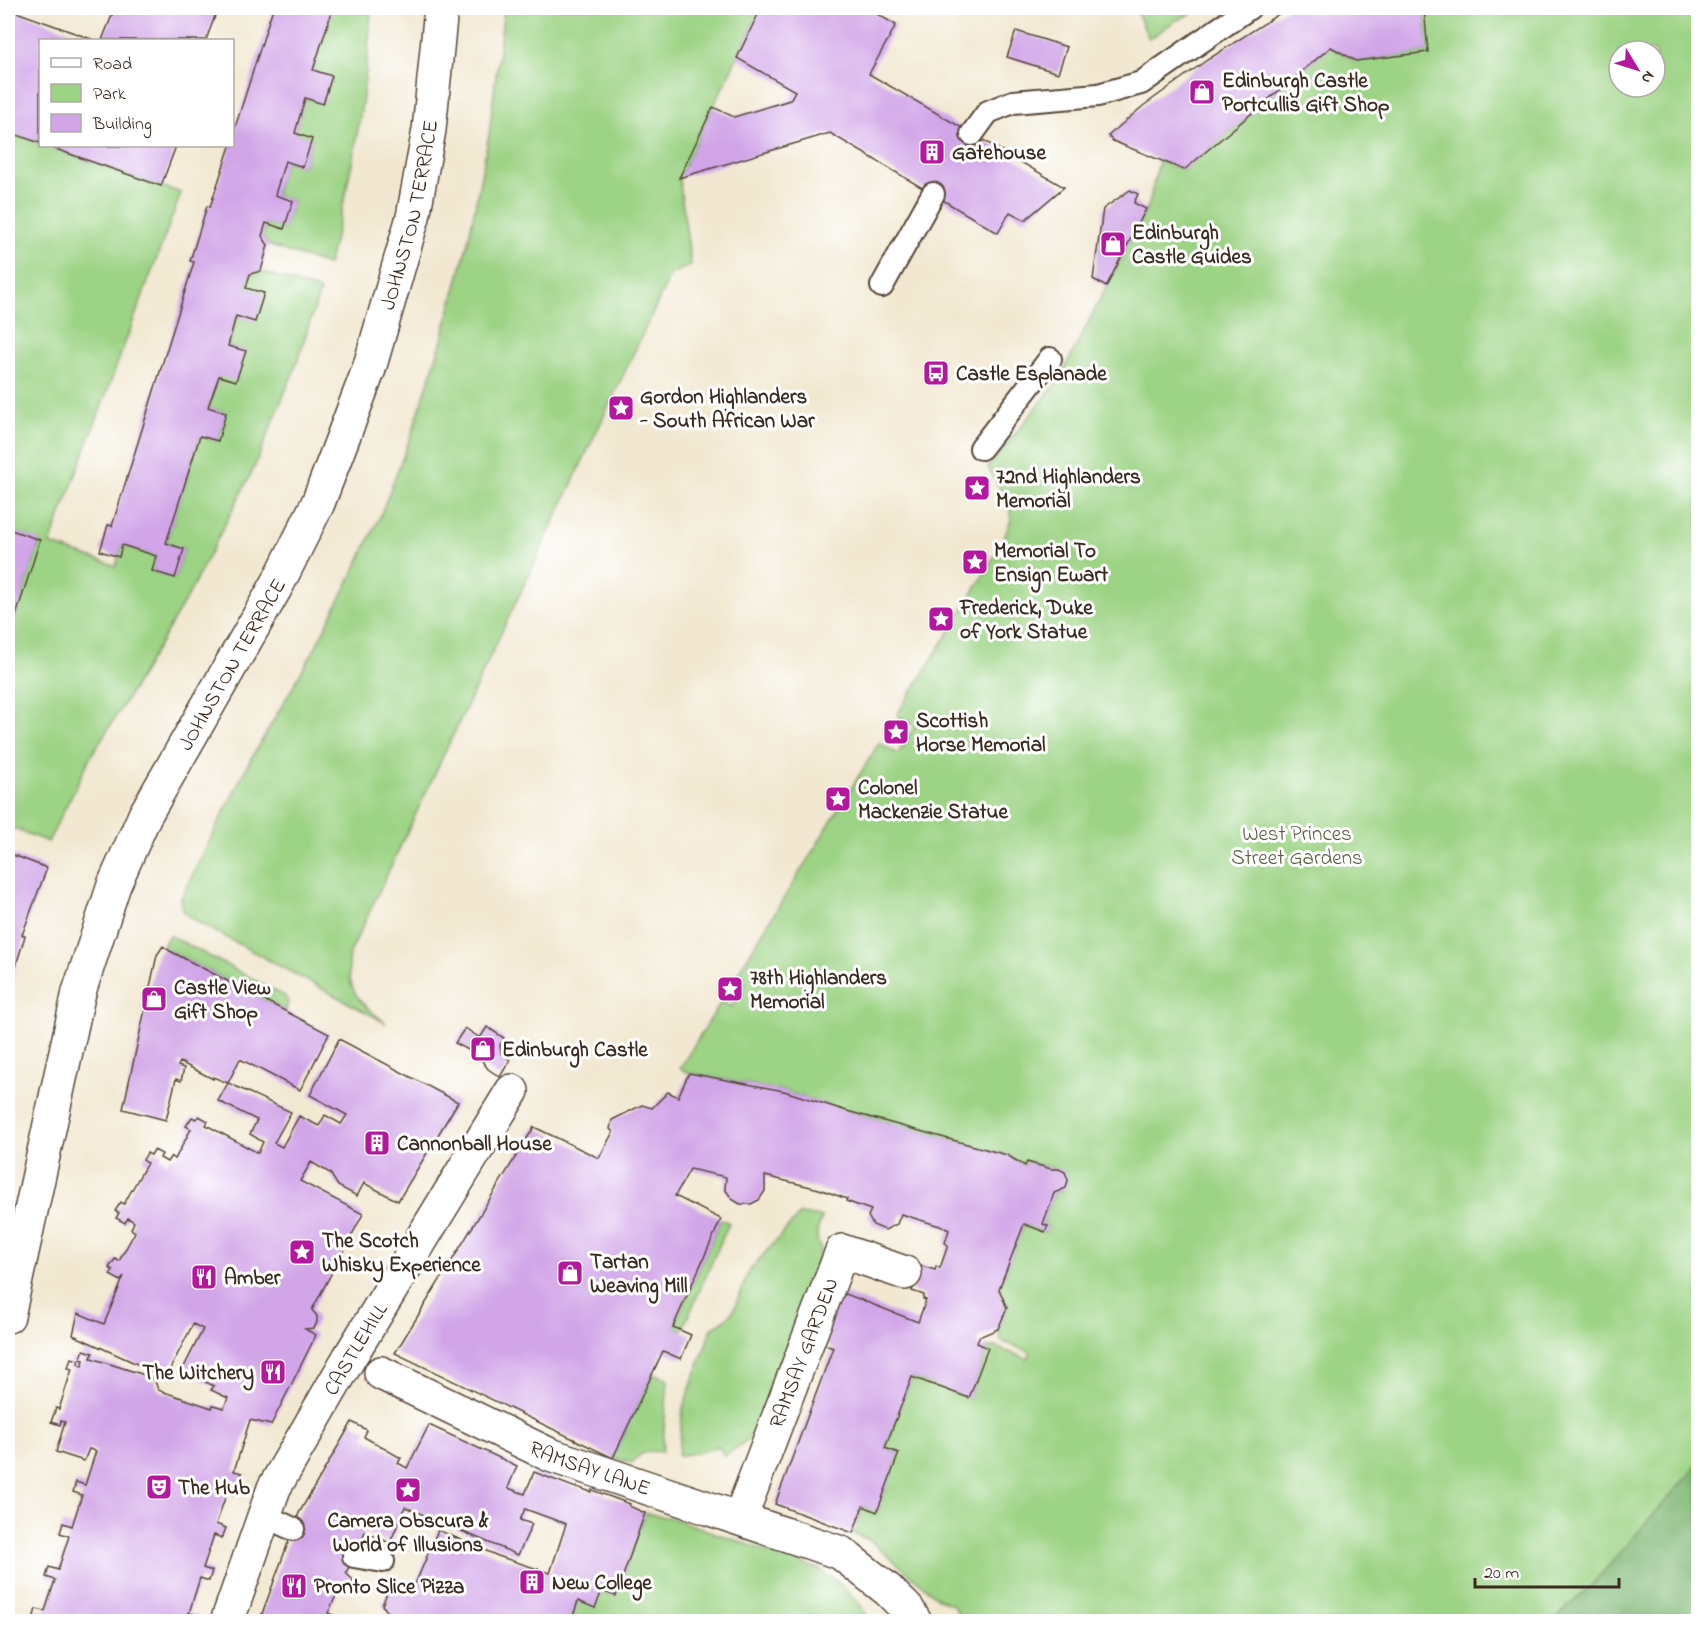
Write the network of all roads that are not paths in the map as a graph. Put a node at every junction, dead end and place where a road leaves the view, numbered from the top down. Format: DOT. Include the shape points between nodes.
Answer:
graph roads {
  1 [pos="441,8"];
  2 [pos="1249,8"];
  3 [pos="972,134"];
  4 [pos="933,194"];
  5 [pos="882,286"];
  6 [pos="1050,358"];
  7 [pos="981,448"];
  8 [pos="512,1091"];
  9 [pos="905,1273"];
  10 [pos="8,1316"];
  11 [pos="349,1358"];
  12 [pos="740,1518"];
  13 [pos="354,1556"];
  14 [pos="382,1561"];
  15 [pos="227,1622"];
  16 [pos="915,1622"];
  1 -- 10 [label="street, JOHNSTON TERRACE" via="429,130 413,217 369,369 318,503 266,604 145,815 114,885 79,992"];
  2 -- 3 [label="lane" via="1142,83 1098,95 1013,102 988,112"];
  4 -- 5 [label="lane"];
  6 -- 7 [label="lane"];
  8 -- 11 [label="street, CASTLEHILL"];
  9 -- 12 [label="street, RAMSAY GARDEN" via="842,1251"];
  11 -- 12 [label="street, RAMSAY LANE" via="550,1455"];
  11 -- 15 [label="street, CASTLEHILL" via="274,1488 279,1522"];
  12 -- 16 [label="street, RAMSAY LANE" via="841,1553 888,1590"];
  13 -- 14 [label="lane"];
}
